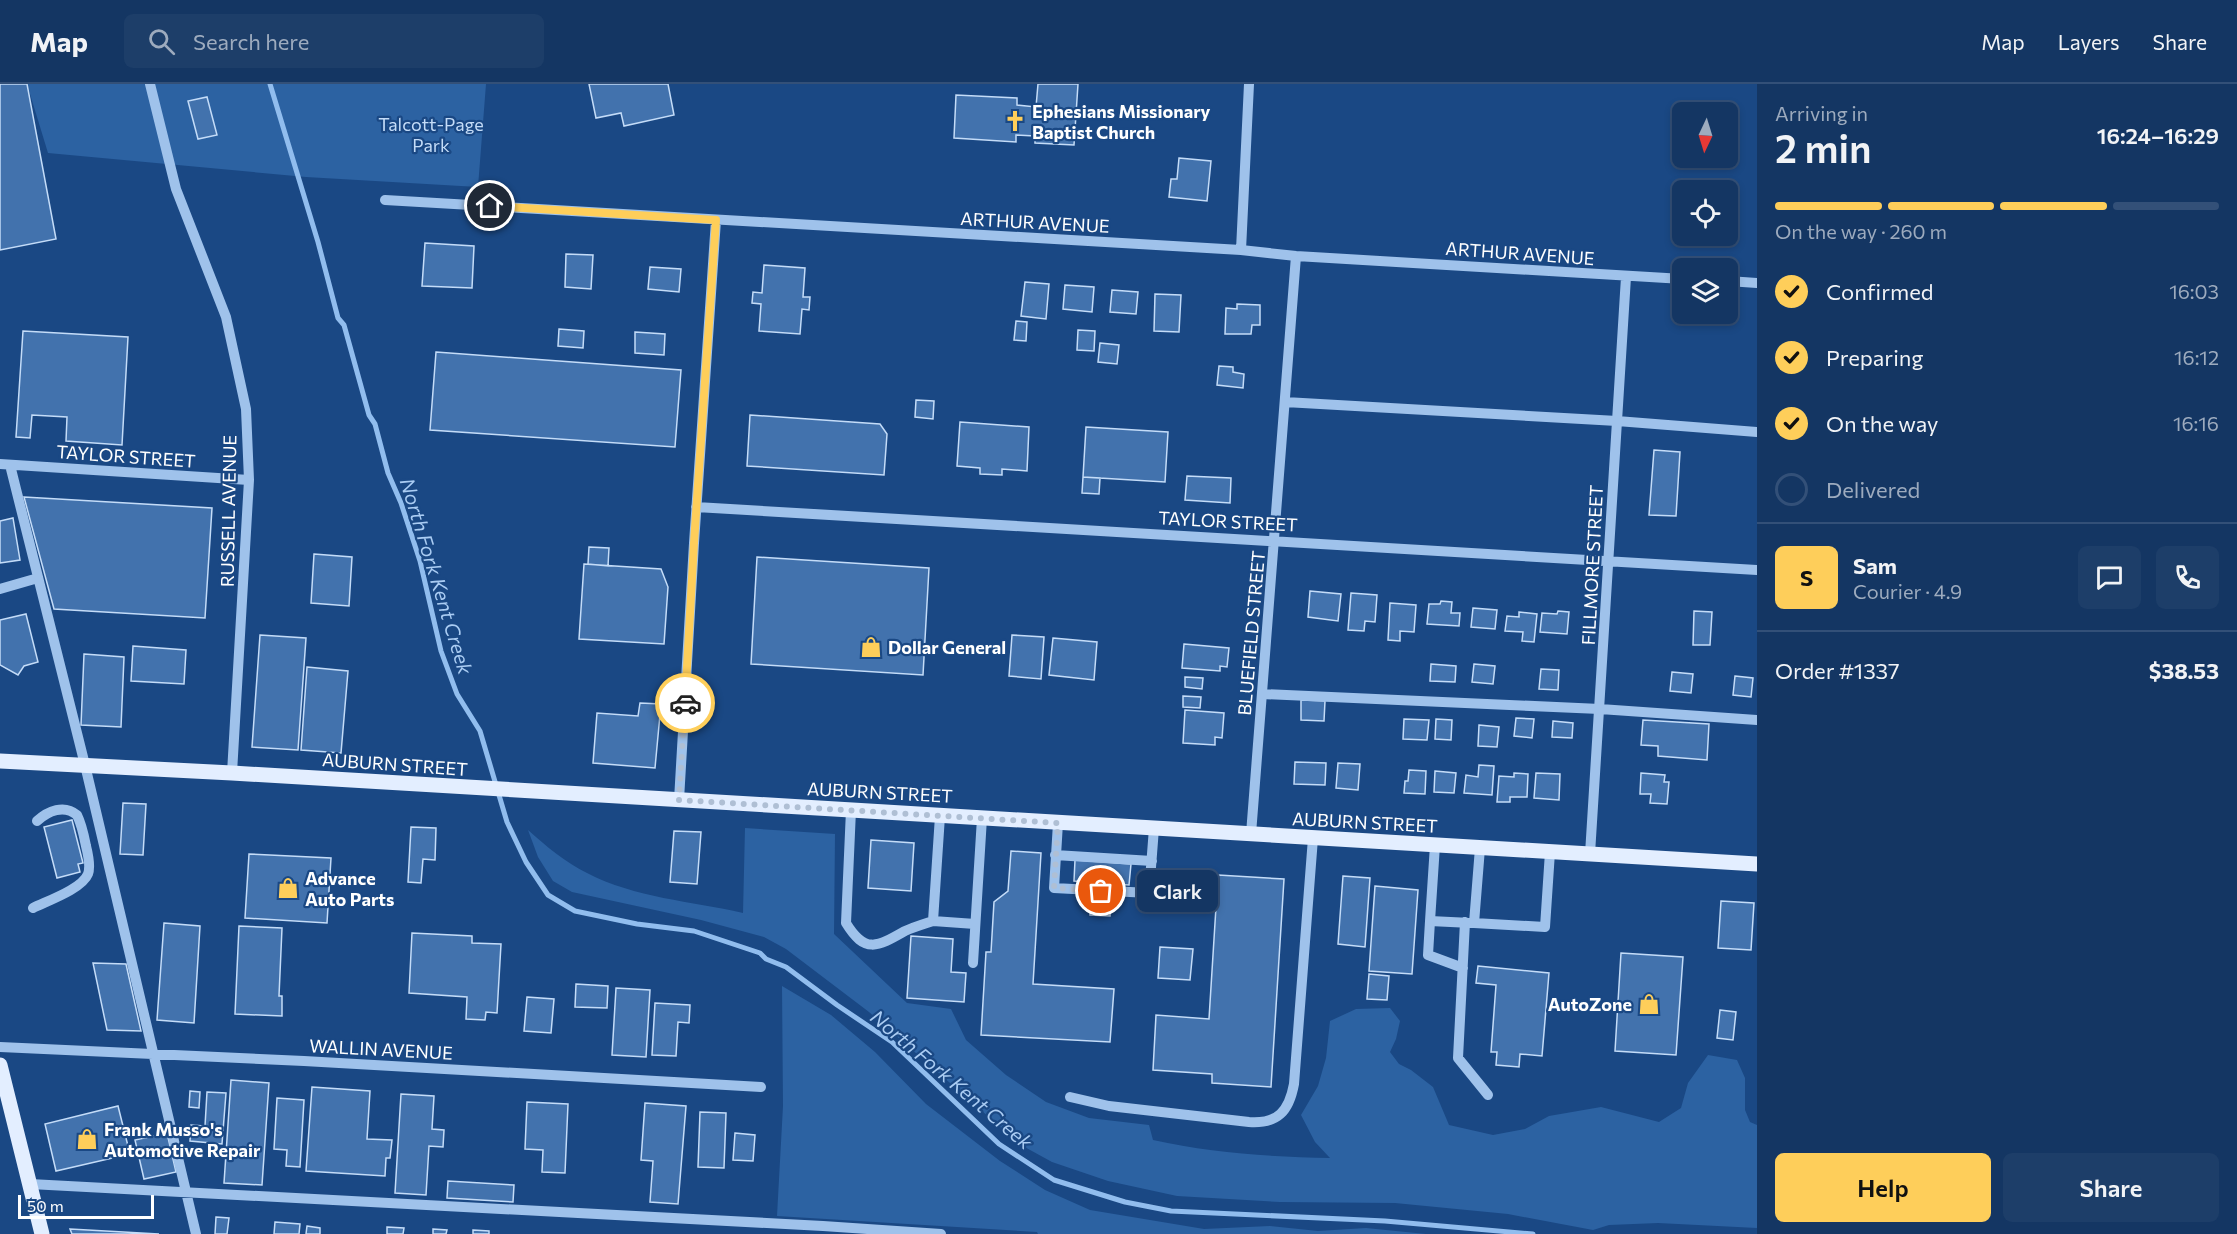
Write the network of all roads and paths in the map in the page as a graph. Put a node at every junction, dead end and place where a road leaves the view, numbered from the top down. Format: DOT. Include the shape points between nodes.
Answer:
graph roads {
  1 [pos="150,84"];
  2 [pos="1249,84"];
  3 [pos="385,200"];
  4 [pos="716,220"];
  5 [pos="1241,250"];
  6 [pos="1296,256"];
  7 [pos="1626,277"];
  8 [pos="1672,279"];
  9 [pos="1738,282"];
  10 [pos="1757,283"];
  11 [pos="1285,402"];
  12 [pos="1617,421"];
  13 [pos="1757,432"];
  14 [pos="5,464"];
  15 [pos="249,480"];
  16 [pos="696,507"];
  17 [pos="1275,541"];
  18 [pos="1610,562"];
  19 [pos="1757,570"];
  20 [pos="38,578"];
  21 [pos="0,589"];
  22 [pos="1262,694"];
  23 [pos="1600,709"];
  24 [pos="1757,720"];
  25 [pos="0,761"];
  26 [pos="85,765"];
  27 [pos="232,773"];
  28 [pos="679,800"];
  29 [pos="851,810"];
  30 [pos="940,816"];
  31 [pos="982,818"];
  32 [pos="37,821"];
  33 [pos="1058,823"];
  34 [pos="1154,828"];
  35 [pos="1251,834"];
  36 [pos="1313,838"];
  37 [pos="1435,845"];
  38 [pos="1480,848"];
  39 [pos="1550,852"];
  40 [pos="1590,854"];
  41 [pos="1055,855"];
  42 [pos="1152,861"];
  43 [pos="1757,864"];
  44 [pos="33,908"];
  45 [pos="933,921"];
  46 [pos="1430,921"];
  47 [pos="1469,922"];
  48 [pos="975,924"];
  49 [pos="973,963"];
  50 [pos="1463,968"];
  51 [pos="0,1047"];
  52 [pos="153,1053"];
  53 [pos="0,1065"];
  54 [pos="760,1087"];
  55 [pos="1488,1095"];
  56 [pos="1070,1097"];
  57 [pos="30,1184"];
  58 [pos="186,1191"];
  59 [pos="822,1230"];
  60 [pos="42,1234"];
  61 [pos="196,1234"];
  62 [pos="941,1234"];
  1 -- 15 [label="street, RUSSELL AVENUE" via="176,189 226,317 246,410"];
  2 -- 5 [label="street"];
  3 -- 4 [label="street, ARTHUR AVENUE"];
  4 -- 5 [label="street, ARTHUR AVENUE"];
  4 -- 16 [label="street"];
  5 -- 6 [label="street, ARTHUR AVENUE"];
  6 -- 7 [label="street, ARTHUR AVENUE"];
  6 -- 11 [label="street, BLUEFIELD STREET"];
  7 -- 8 [label="street, ARTHUR AVENUE"];
  7 -- 12 [label="street, FILLMORE STREET"];
  9 -- 10 [label="street"];
  11 -- 12 [label="street"];
  11 -- 17 [label="street, BLUEFIELD STREET"];
  12 -- 13 [label="street"];
  12 -- 18 [label="street, FILLMORE STREET"];
  14 -- 15 [label="street, TAYLOR STREET"];
  14 -- 20 [label="street"];
  15 -- 27 [label="street, RUSSELL AVENUE"];
  16 -- 17 [label="street, TAYLOR STREET"];
  16 -- 28 [label="street"];
  17 -- 18 [label="street, TAYLOR STREET"];
  17 -- 22 [label="street, BLUEFIELD STREET"];
  18 -- 19 [label="street, TAYLOR STREET"];
  18 -- 23 [label="street, FILLMORE STREET"];
  20 -- 21 [label="street"];
  20 -- 26 [label="street"];
  22 -- 23 [label="street"];
  22 -- 35 [label="street, BLUEFIELD STREET"];
  23 -- 24 [label="street"];
  23 -- 40 [label="street, FILLMORE STREET"];
  25 -- 26 [label="main road, AUBURN STREET"];
  26 -- 27 [label="main road, AUBURN STREET"];
  26 -- 52 [label="street"];
  27 -- 28 [label="main road, AUBURN STREET"];
  28 -- 29 [label="main road, AUBURN STREET"];
  29 -- 30 [label="main road, AUBURN STREET"];
  29 -- 45 [label="street" via="846,923 854,935 873,946"];
  30 -- 31 [label="main road, AUBURN STREET"];
  30 -- 45 [label="street"];
  31 -- 33 [label="main road, AUBURN STREET"];
  31 -- 48 [label="street"];
  32 -- 44 [label="street" via="56,810 66,809 77,815 89,864 88,874 74,888"];
  33 -- 34 [label="main road, AUBURN STREET"];
  33 -- 41 [label="street"];
  34 -- 35 [label="main road, AUBURN STREET"];
  34 -- 42 [label="street"];
  35 -- 36 [label="main road, AUBURN STREET"];
  36 -- 37 [label="main road, AUBURN STREET"];
  36 -- 56 [label="street" via="1294,1084 1291,1101 1282,1113 1256,1123 1109,1106"];
  37 -- 38 [label="main road, AUBURN STREET"];
  37 -- 46 [label="street"];
  38 -- 39 [label="main road, AUBURN STREET"];
  38 -- 47 [label="street"];
  39 -- 40 [label="main road, AUBURN STREET"];
  39 -- 47 [label="street" via="1545,927"];
  40 -- 43 [label="main road, AUBURN STREET"];
  41 -- 42 [label="street"];
  41 -- 42 [label="street" via="1054,888 1149,893"];
  45 -- 48 [label="street"];
  46 -- 47 [label="street"];
  46 -- 50 [label="street" via="1428,955"];
  47 -- 50 [label="street"];
  48 -- 49 [label="street"];
  50 -- 55 [label="street" via="1458,1058"];
  51 -- 52 [label="street, WALLIN AVENUE"];
  52 -- 54 [label="street, WALLIN AVENUE"];
  52 -- 58 [label="street"];
  53 -- 57 [label="main road"];
  57 -- 58 [label="street"];
  57 -- 60 [label="main road"];
  58 -- 59 [label="street"];
  58 -- 61 [label="street"];
  59 -- 62 [label="street"];
}
